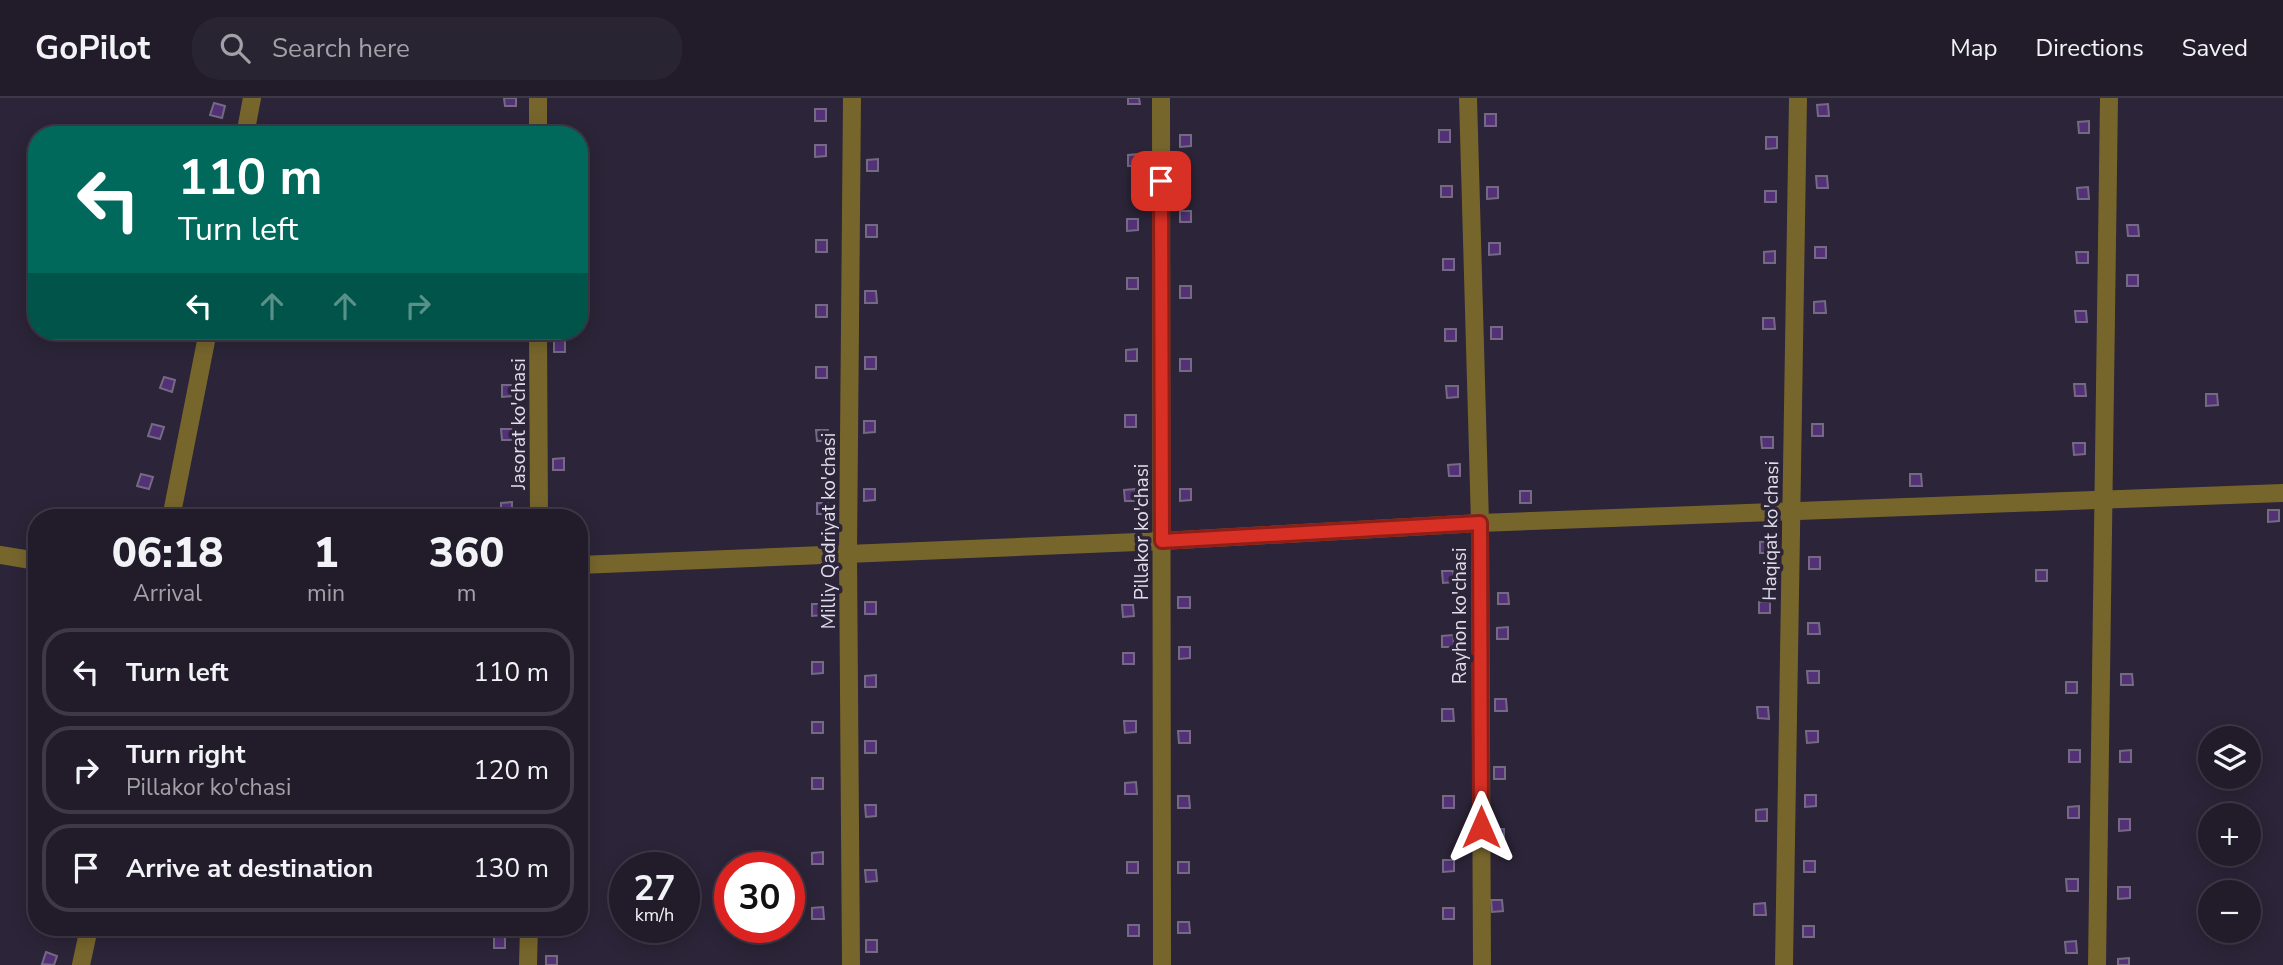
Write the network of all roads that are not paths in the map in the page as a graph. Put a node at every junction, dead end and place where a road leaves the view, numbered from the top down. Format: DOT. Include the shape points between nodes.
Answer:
graph roads {
  1 [pos="252,98"];
  2 [pos="538,98"];
  3 [pos="852,98"];
  4 [pos="1161,98"];
  5 [pos="1468,98"];
  6 [pos="1798,98"];
  7 [pos="2109,98"];
  8 [pos="247,126"];
  9 [pos="538,126"];
  10 [pos="206,340"];
  11 [pos="538,340"];
  12 [pos="2283,493"];
  13 [pos="2102,499"];
  14 [pos="174,509"];
  15 [pos="539,509"];
  16 [pos="1791,511"];
  17 [pos="1480,523"];
  18 [pos="1162,541"];
  19 [pos="848,553"];
  20 [pos="0,555"];
  21 [pos="28,560"];
  22 [pos="588,565"];
  23 [pos="87,936"];
  24 [pos="529,936"];
  25 [pos="81,965"];
  26 [pos="528,965"];
  27 [pos="851,965"];
  28 [pos="1162,965"];
  29 [pos="1482,965"];
  30 [pos="1784,965"];
  31 [pos="2096,965"];
  1 -- 8 [label="street"];
  2 -- 9 [label="street"];
  3 -- 19 [label="street, Milliy Qadriyat ko'chasi"];
  4 -- 18 [label="street, Pillakor ko'chasi"];
  5 -- 17 [label="street, Rayhon ko'chasi"];
  6 -- 16 [label="street, Haqiqat ko'chasi"];
  7 -- 13 [label="street"];
  10 -- 14 [label="street"];
  11 -- 15 [label="street, Jasorat ko'chasi"];
  12 -- 13 [label="street"];
  13 -- 16 [label="street"];
  13 -- 31 [label="street"];
  16 -- 17 [label="street"];
  16 -- 30 [label="street, Haqiqat ko'chasi"];
  17 -- 18 [label="street"];
  17 -- 29 [label="street, Rayhon ko'chasi"];
  18 -- 19 [label="street"];
  18 -- 28 [label="street, Pillakor ko'chasi"];
  19 -- 22 [label="street"];
  19 -- 27 [label="street, Milliy Qadriyat ko'chasi"];
  20 -- 21 [label="street"];
  23 -- 25 [label="street"];
  24 -- 26 [label="street"];
}
